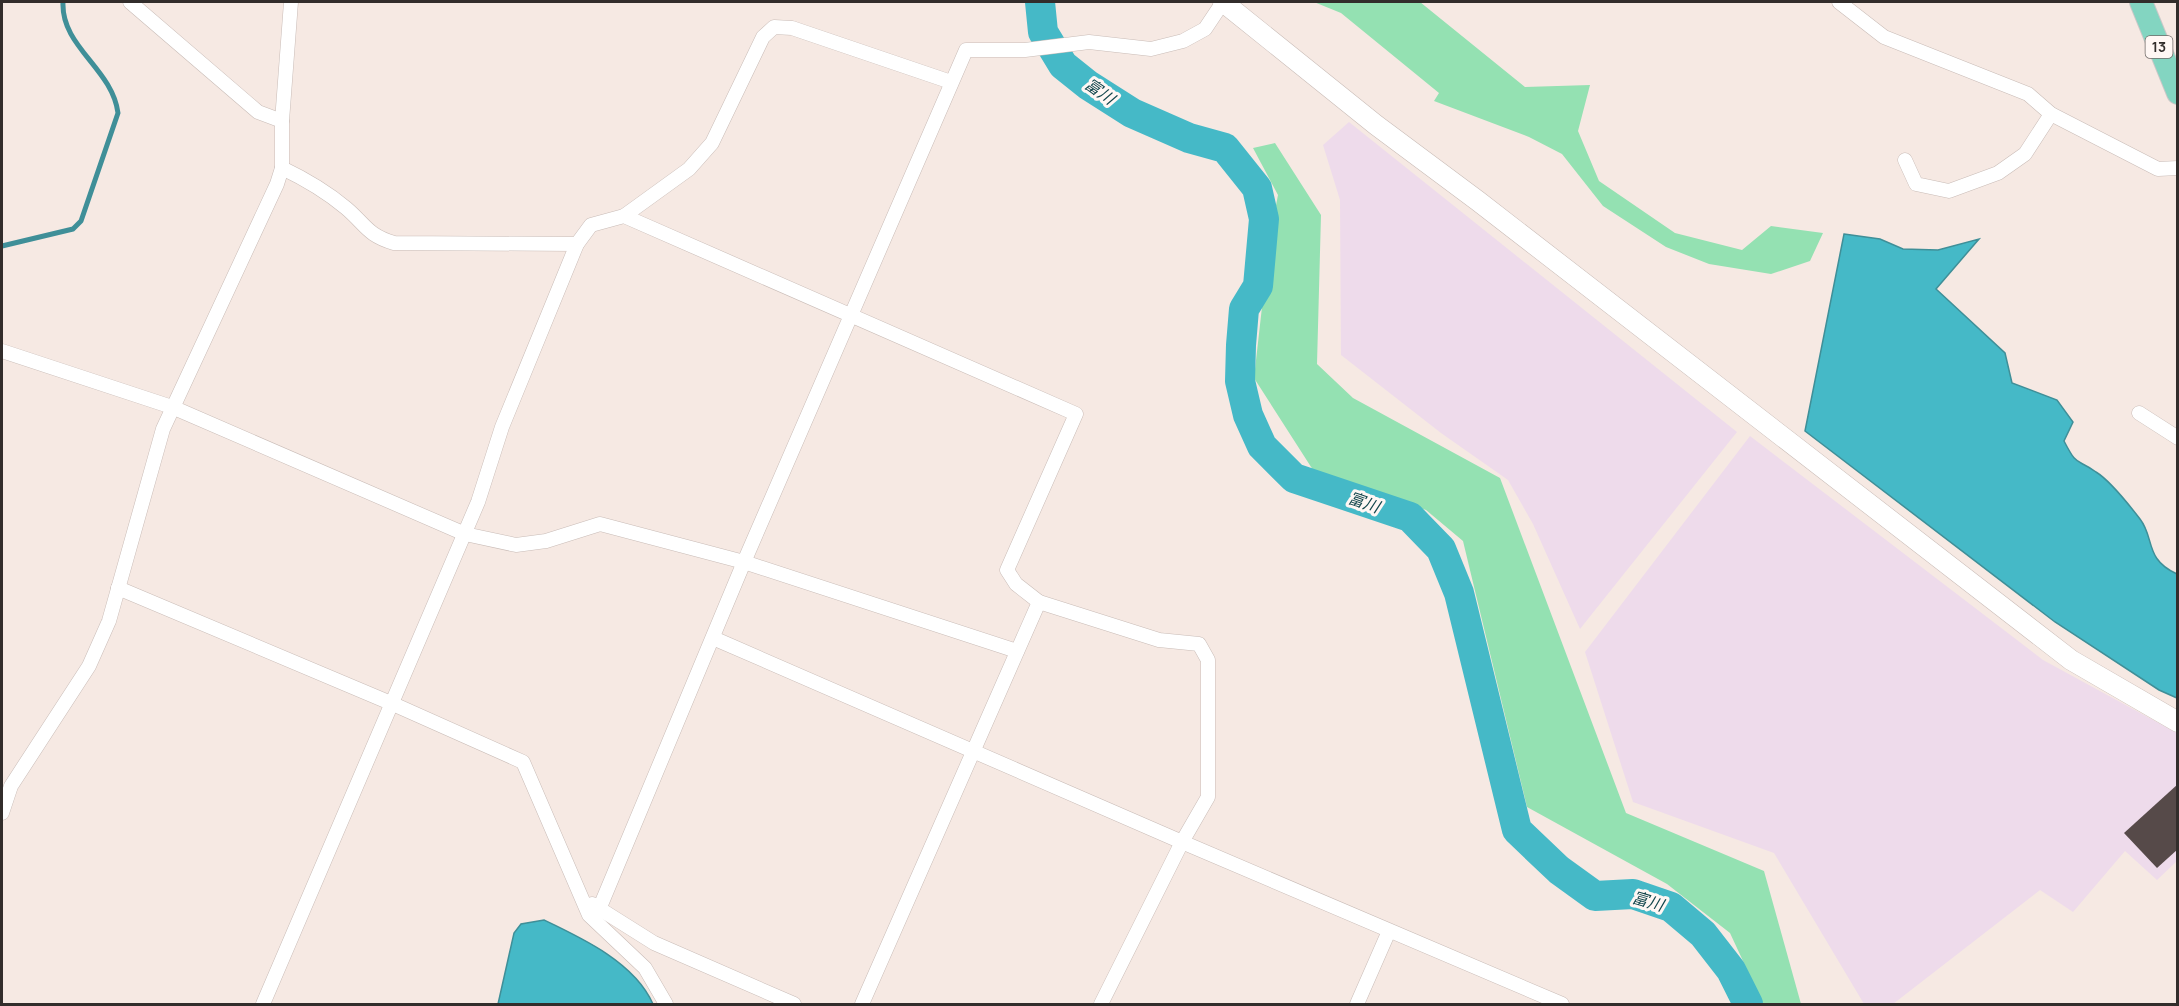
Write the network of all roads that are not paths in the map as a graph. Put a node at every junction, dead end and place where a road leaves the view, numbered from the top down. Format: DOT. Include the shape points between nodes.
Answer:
graph roads {
  1 [pos="130,2"];
  2 [pos="291,2"];
  3 [pos="1222,2"];
  4 [pos="1839,2"];
  5 [pos="2141,2"];
  6 [pos="951,82"];
  7 [pos="2178,93"];
  8 [pos="2051,114"];
  9 [pos="282,121"];
  10 [pos="1905,160"];
  11 [pos="282,168"];
  12 [pos="2178,168"];
  13 [pos="624,216"];
  14 [pos="577,244"];
  15 [pos="852,316"];
  16 [pos="2,351"];
  17 [pos="171,407"];
  18 [pos="2139,413"];
  19 [pos="2178,438"];
  20 [pos="465,534"];
  21 [pos="744,562"];
  22 [pos="118,588"];
  23 [pos="1039,602"];
  24 [pos="713,638"];
  25 [pos="1017,651"];
  26 [pos="393,704"];
  27 [pos="2178,722"];
  28 [pos="974,750"];
  29 [pos="2,813"];
  30 [pos="1182,842"];
  31 [pos="584,901"];
  32 [pos="600,907"];
  33 [pos="1389,931"];
  34 [pos="264,1005"];
  35 [pos="666,1005"];
  36 [pos="794,1005"];
  37 [pos="862,1005"];
  38 [pos="1101,1005"];
  39 [pos="1357,1005"];
  40 [pos="1562,1005"];
  1 -- 9 [label="street" via="258,112"];
  2 -- 9 [label="street"];
  3 -- 6 [label="street" via="1205,29 1183,41 1151,49 1089,42 1025,50 966,50"];
  3 -- 27 [label="street" via="2071,660"];
  4 -- 8 [label="street" via="1884,37 2028,94"];
  5 -- 7 [label="main road, 13"];
  6 -- 13 [label="street" via="792,28 774,27 763,37 712,143 689,169"];
  6 -- 15 [label="street"];
  8 -- 10 [label="street" via="2025,154 1998,173 1970,185 1949,191 1916,184"];
  8 -- 12 [label="street" via="2158,169"];
  9 -- 11 [label="street"];
  11 -- 14 [label="street" via="346,208 375,237 394,243"];
  11 -- 17 [label="street"];
  13 -- 14 [label="street" via="591,225"];
  13 -- 15 [label="street"];
  14 -- 20 [label="street" via="502,427"];
  15 -- 21 [label="street"];
  15 -- 23 [label="street" via="1076,414 1007,570 1016,584"];
  16 -- 17 [label="street"];
  17 -- 20 [label="street"];
  17 -- 22 [label="street"];
  18 -- 19 [label="street"];
  20 -- 21 [label="street" via="516,545 546,541 600,524"];
  20 -- 26 [label="street"];
  21 -- 24 [label="street"];
  21 -- 25 [label="street"];
  22 -- 26 [label="street"];
  22 -- 29 [label="street" via="109,621 89,666 28,756 11,786"];
  23 -- 25 [label="street"];
  23 -- 30 [label="street" via="1159,639 1199,644 1208,660 1208,797"];
  24 -- 28 [label="street"];
  24 -- 32 [label="street"];
  25 -- 28 [label="street"];
  26 -- 31 [label="street" via="523,762"];
  26 -- 34 [label="street"];
  28 -- 30 [label="street"];
  28 -- 37 [label="street"];
  30 -- 33 [label="street"];
  30 -- 38 [label="street"];
  31 -- 32 [label="street"];
  31 -- 35 [label="street" via="589,915 645,968"];
  32 -- 36 [label="street" via="654,944"];
  33 -- 39 [label="street"];
  33 -- 40 [label="street"];
}
